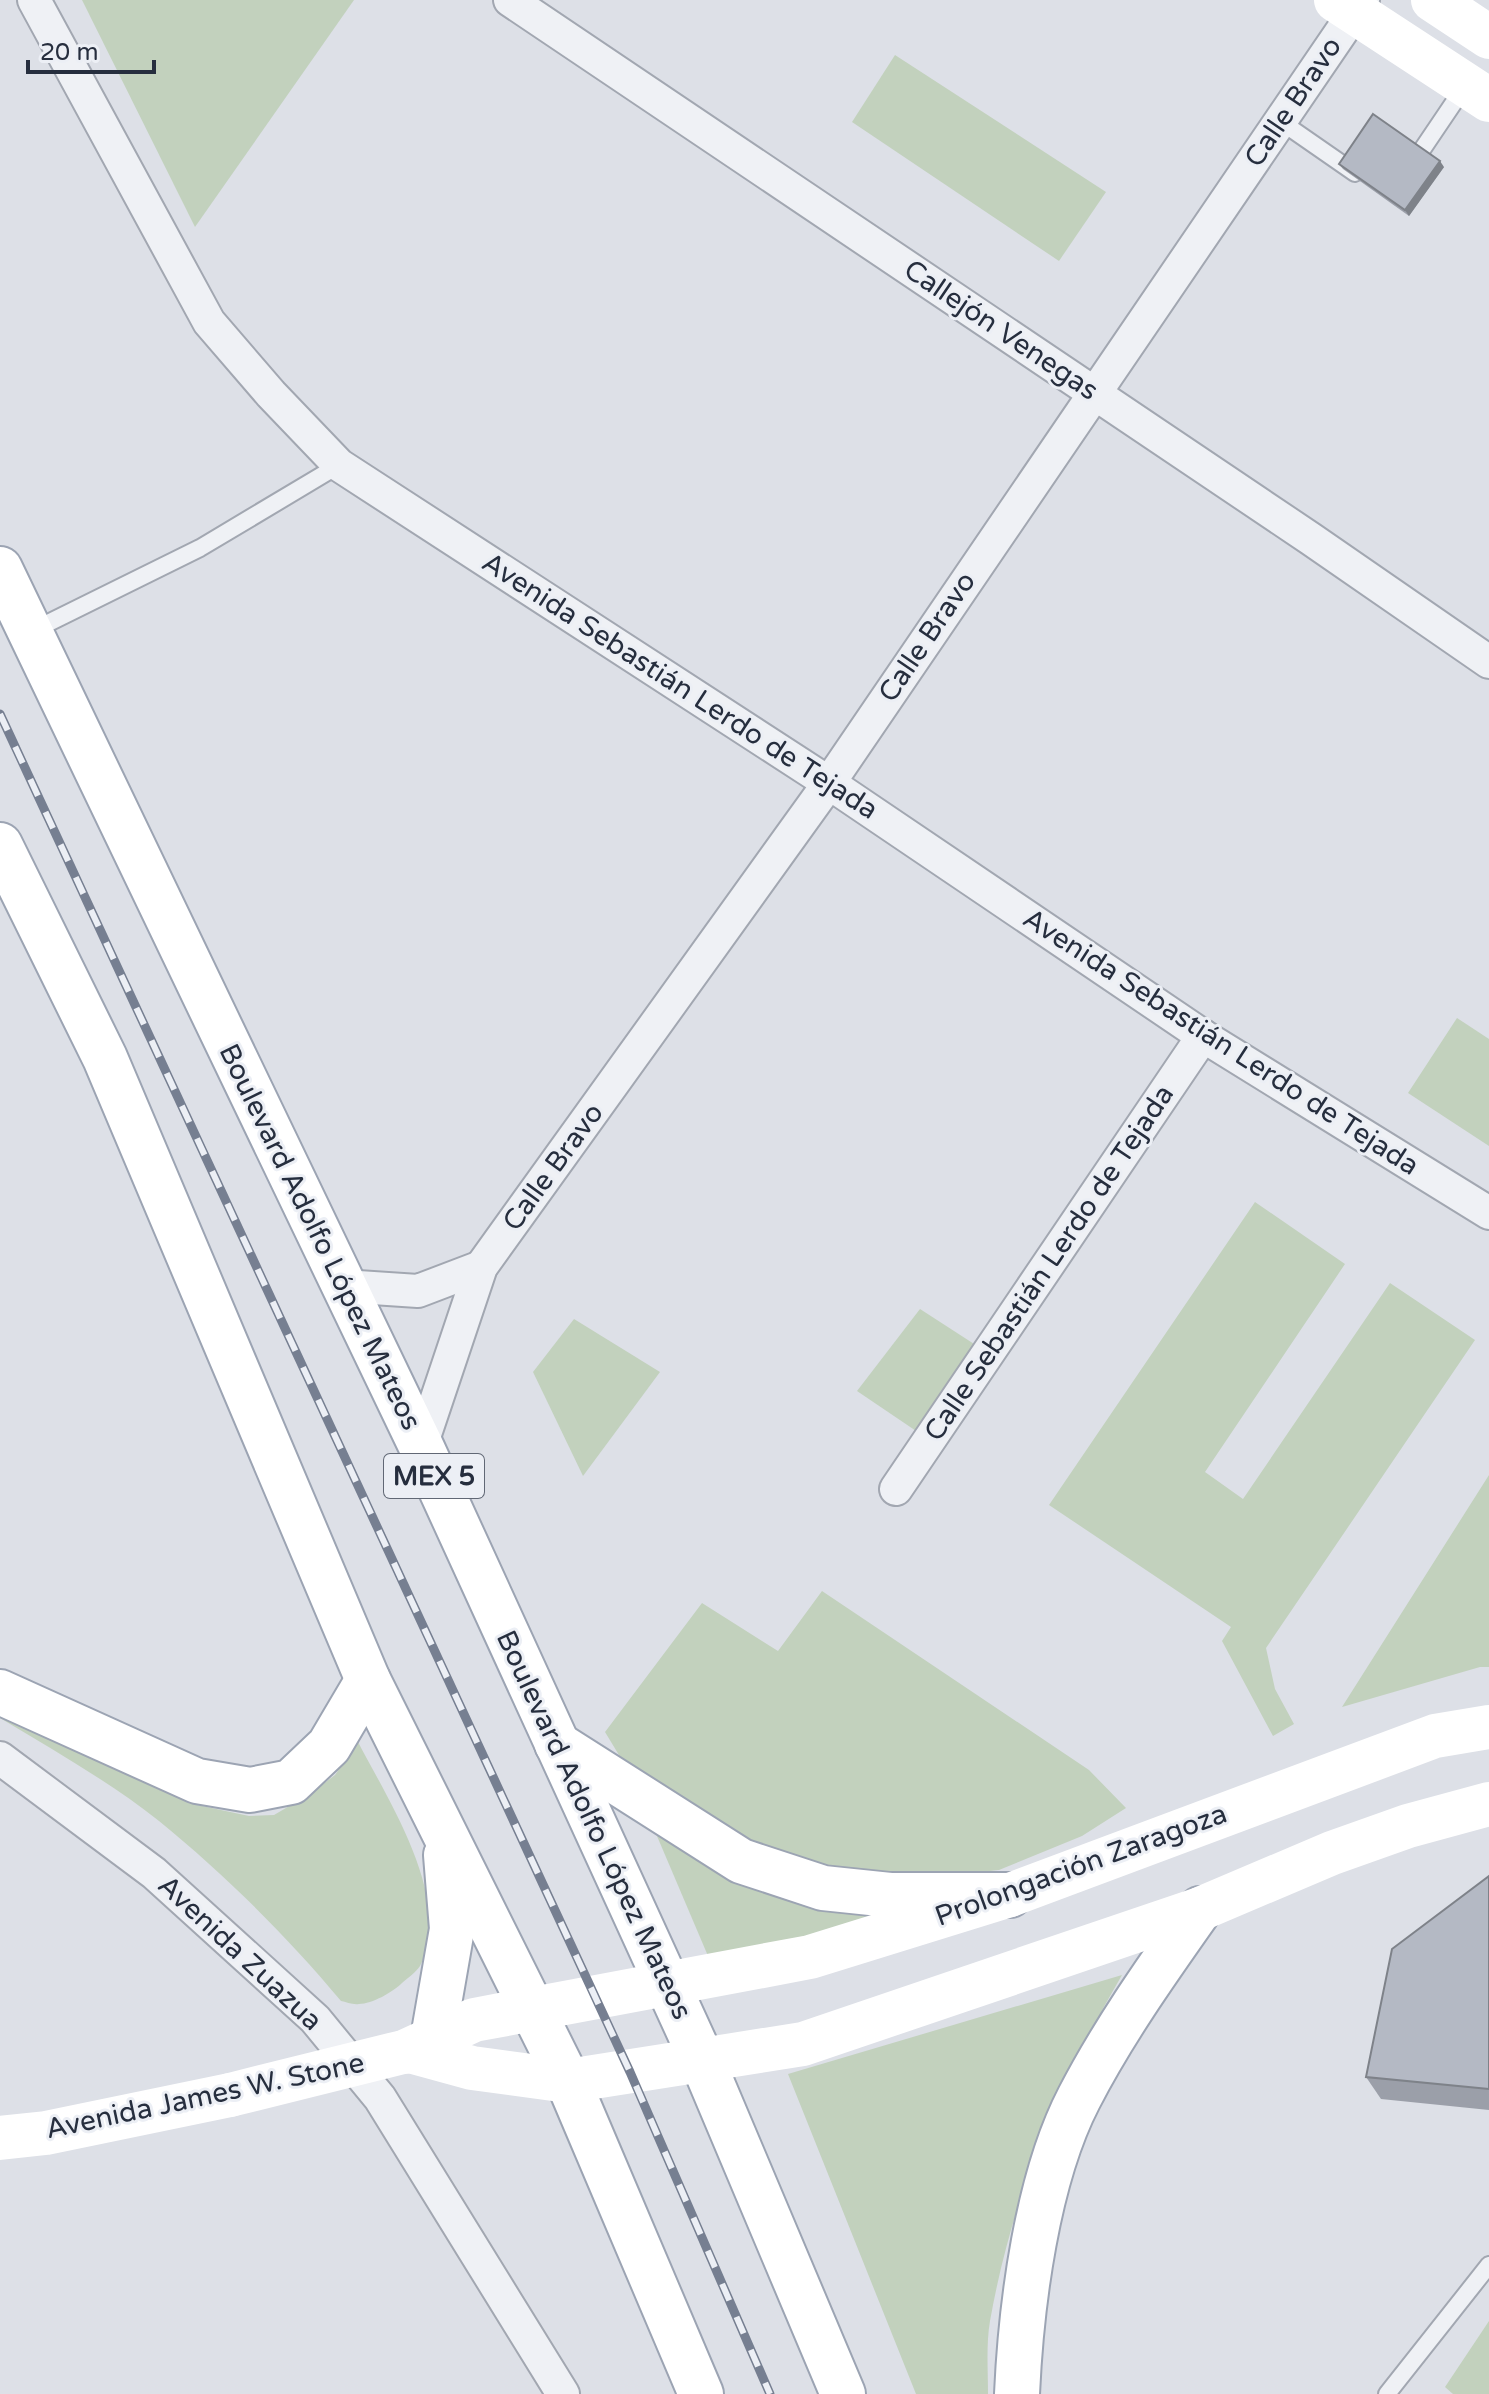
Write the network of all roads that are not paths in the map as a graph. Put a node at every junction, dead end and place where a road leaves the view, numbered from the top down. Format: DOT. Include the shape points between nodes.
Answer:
graph roads {
  1 [pos="34,0"];
  2 [pos="510,0"];
  3 [pos="1433,0"];
  4 [pos="1351,4"];
  5 [pos="1489,37"];
  6 [pos="1478,92"];
  7 [pos="1280,121"];
  8 [pos="1366,180"];
  9 [pos="1399,184"];
  10 [pos="1093,392"];
  11 [pos="339,465"];
  12 [pos="0,569"];
  13 [pos="30,632"];
  14 [pos="1489,662"];
  15 [pos="829,783"];
  16 [pos="0,845"];
  17 [pos="1203,1036"];
  18 [pos="1489,1213"];
  19 [pos="481,1267"];
  20 [pos="343,1286"];
  21 [pos="421,1446"];
  22 [pos="896,1489"];
  23 [pos="368,1680"];
  24 [pos="0,1692"];
  25 [pos="1489,1727"];
  26 [pos="557,1744"];
  27 [pos="0,1758"];
  28 [pos="1489,1804"];
  29 [pos="445,1833"];
  30 [pos="1010,1895"];
  31 [pos="1200,1909"];
  32 [pos="667,1985"];
  33 [pos="532,2009"];
  34 [pos="414,2047"];
  35 [pos="702,2060"];
  36 [pos="568,2081"];
  37 [pos="0,2138"];
  38 [pos="1489,2265"];
  39 [pos="563,2394"];
  40 [pos="701,2394"];
  41 [pos="843,2394"];
  42 [pos="1017,2394"];
  43 [pos="1387,2394"];
  1 -- 11 [label="street, Avenida Sebastián Lerdo de Tejada" via="209,322"];
  2 -- 10 [label="street, Callejón Venegas"];
  3 -- 5 [label="main road"];
  4 -- 6 [label="main road"];
  4 -- 7 [label="street, Calle Bravo"];
  6 -- 9 [label="lane"];
  7 -- 8 [label="lane"];
  7 -- 10 [label="street, Calle Bravo"];
  10 -- 14 [label="street, Callejón Venegas"];
  10 -- 15 [label="street, Calle Bravo"];
  11 -- 13 [label="lane" via="200,548"];
  11 -- 15 [label="street, Avenida Sebastián Lerdo de Tejada"];
  12 -- 13 [label="main road, Boulevard Adolfo López Mateos / MEX 5"];
  13 -- 20 [label="main road, Boulevard Adolfo López Mateos / MEX 5"];
  15 -- 17 [label="street, Avenida Sebastián Lerdo de Tejada"];
  15 -- 19 [label="street, Calle Bravo"];
  16 -- 23 [label="main road" via="105,1058"];
  17 -- 18 [label="street, Avenida Sebastián Lerdo de Tejada"];
  17 -- 22 [label="street, Calle Sebastián Lerdo de Tejada"];
  19 -- 20 [label="street" via="418,1291"];
  19 -- 21 [label="street, Calle Bravo"];
  20 -- 21 [label="main road, Boulevard Adolfo López Mateos / MEX 5"];
  21 -- 26 [label="main road, Boulevard Adolfo López Mateos / MEX 5"];
  23 -- 24 [label="main road" via="329,1746 291,1782 250,1790 197,1781"];
  23 -- 29 [label="main road"];
  25 -- 30 [label="main road, Prolongación Zaragoza" via="1435,1736"];
  26 -- 30 [label="main road" via="741,1861 823,1888 890,1895"];
  26 -- 32 [label="main road, Boulevard Adolfo López Mateos / MEX 5"];
  27 -- 39 [label="street, Avenida Zuazua" via="154,1873 315,2019 380,2098"];
  28 -- 31 [label="main road" via="1332,1853"];
  29 -- 33 [label="main road"];
  29 -- 34 [label="main road" via="452,1929"];
  30 -- 32 [label="main road, Prolongación Zaragoza" via="810,1957"];
  31 -- 35 [label="main road" via="803,2044"];
  31 -- 42 [label="main road" via="1140,1994 1077,2100 1047,2182 1020,2328"];
  32 -- 33 [label="main road, Prolongación Zaragoza"];
  32 -- 35 [label="main road, Boulevard Adolfo López Mateos / MEX 5"];
  33 -- 34 [label="main road, Avenida James W. Stone" via="474,2020"];
  33 -- 36 [label="main road"];
  34 -- 36 [label="main road, Avenida James W. Stone" via="472,2068"];
  34 -- 37 [label="main road, Avenida James W. Stone, bridge" via="230,2095"];
  35 -- 36 [label="main road, Avenida James W. Stone"];
  35 -- 41 [label="main road, Boulevard Adolfo López Mateos / MEX 5"];
  36 -- 40 [label="main road"];
  38 -- 43 [label="lane"];
}
